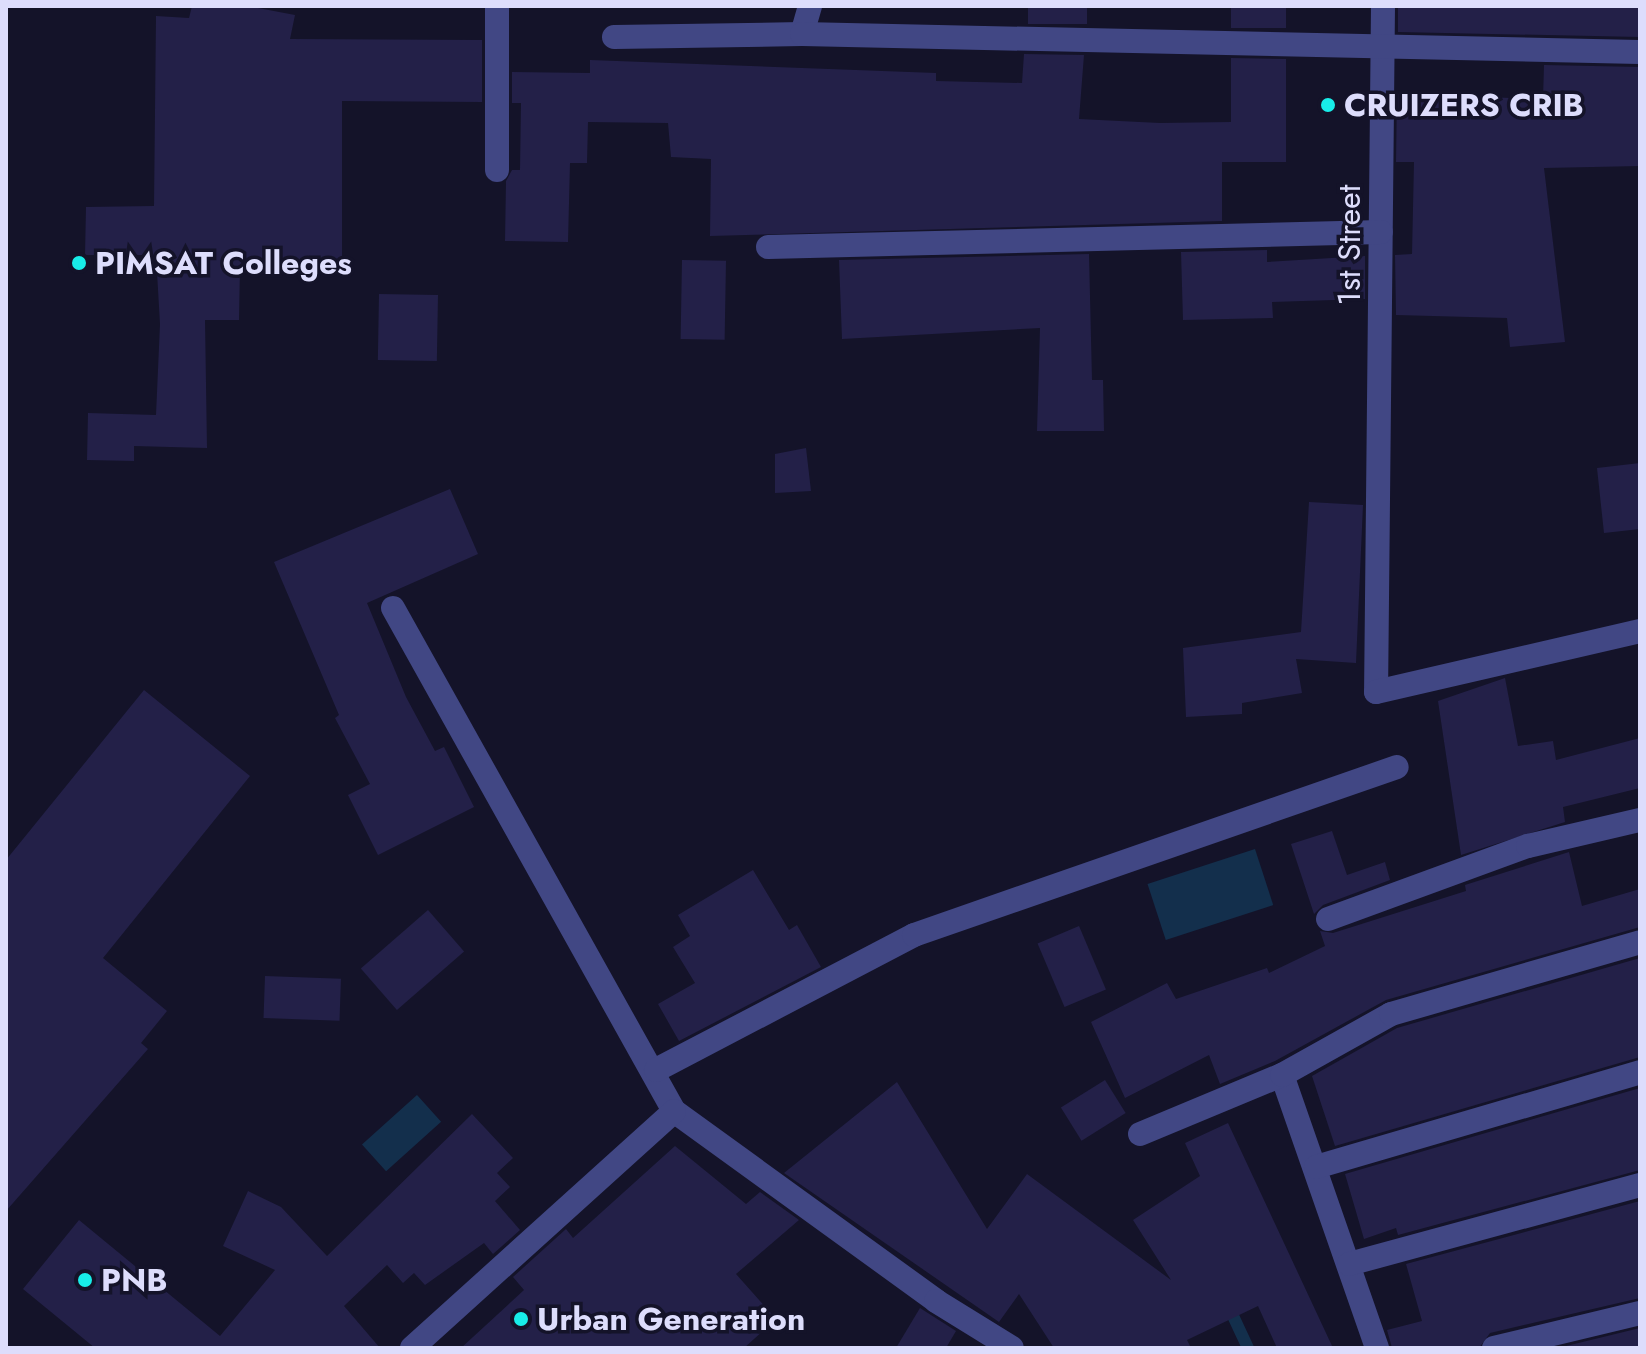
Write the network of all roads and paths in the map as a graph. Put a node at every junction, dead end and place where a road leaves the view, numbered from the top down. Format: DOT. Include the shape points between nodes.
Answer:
graph roads {
  1 [pos="497,6"];
  2 [pos="810,6"];
  3 [pos="1383,6"];
  4 [pos="802,34"];
  5 [pos="614,37"];
  6 [pos="1383,47"];
  7 [pos="1640,52"];
  8 [pos="497,170"];
  9 [pos="1381,232"];
  10 [pos="768,247"];
  11 [pos="393,608"];
  12 [pos="1640,631"];
  13 [pos="1397,767"];
  14 [pos="1640,820"];
  15 [pos="1328,919"];
  16 [pos="1640,942"];
  17 [pos="656,1070"];
  18 [pos="1640,1072"];
  19 [pos="1282,1075"];
  20 [pos="674,1111"];
  21 [pos="1140,1134"];
  22 [pos="1316,1167"];
  23 [pos="1640,1185"];
  24 [pos="1349,1264"];
  25 [pos="1640,1313"];
  26 [pos="412,1348"];
  27 [pos="1012,1348"];
  28 [pos="1377,1348"];
  29 [pos="1494,1348"];
  1 -- 8 [label="street"];
  2 -- 4 [label="street"];
  3 -- 6 [label="street, 1st Street"];
  4 -- 5 [label="street"];
  4 -- 6 [label="street"];
  6 -- 7 [label="street"];
  6 -- 9 [label="street, 1st Street"];
  9 -- 10 [label="street"];
  9 -- 12 [label="street, 1st Street" via="1376,692"];
  11 -- 17 [label="street"];
  13 -- 17 [label="street" via="914,935"];
  14 -- 15 [label="street" via="1528,846"];
  16 -- 19 [label="street" via="1391,1014"];
  17 -- 20 [label="street"];
  18 -- 22 [label="street"];
  19 -- 21 [label="street"];
  19 -- 22 [label="street"];
  20 -- 26 [label="street"];
  20 -- 27 [label="street" via="936,1301"];
  22 -- 24 [label="street"];
  23 -- 24 [label="street"];
  24 -- 28 [label="street"];
  25 -- 29 [label="street"];
}
